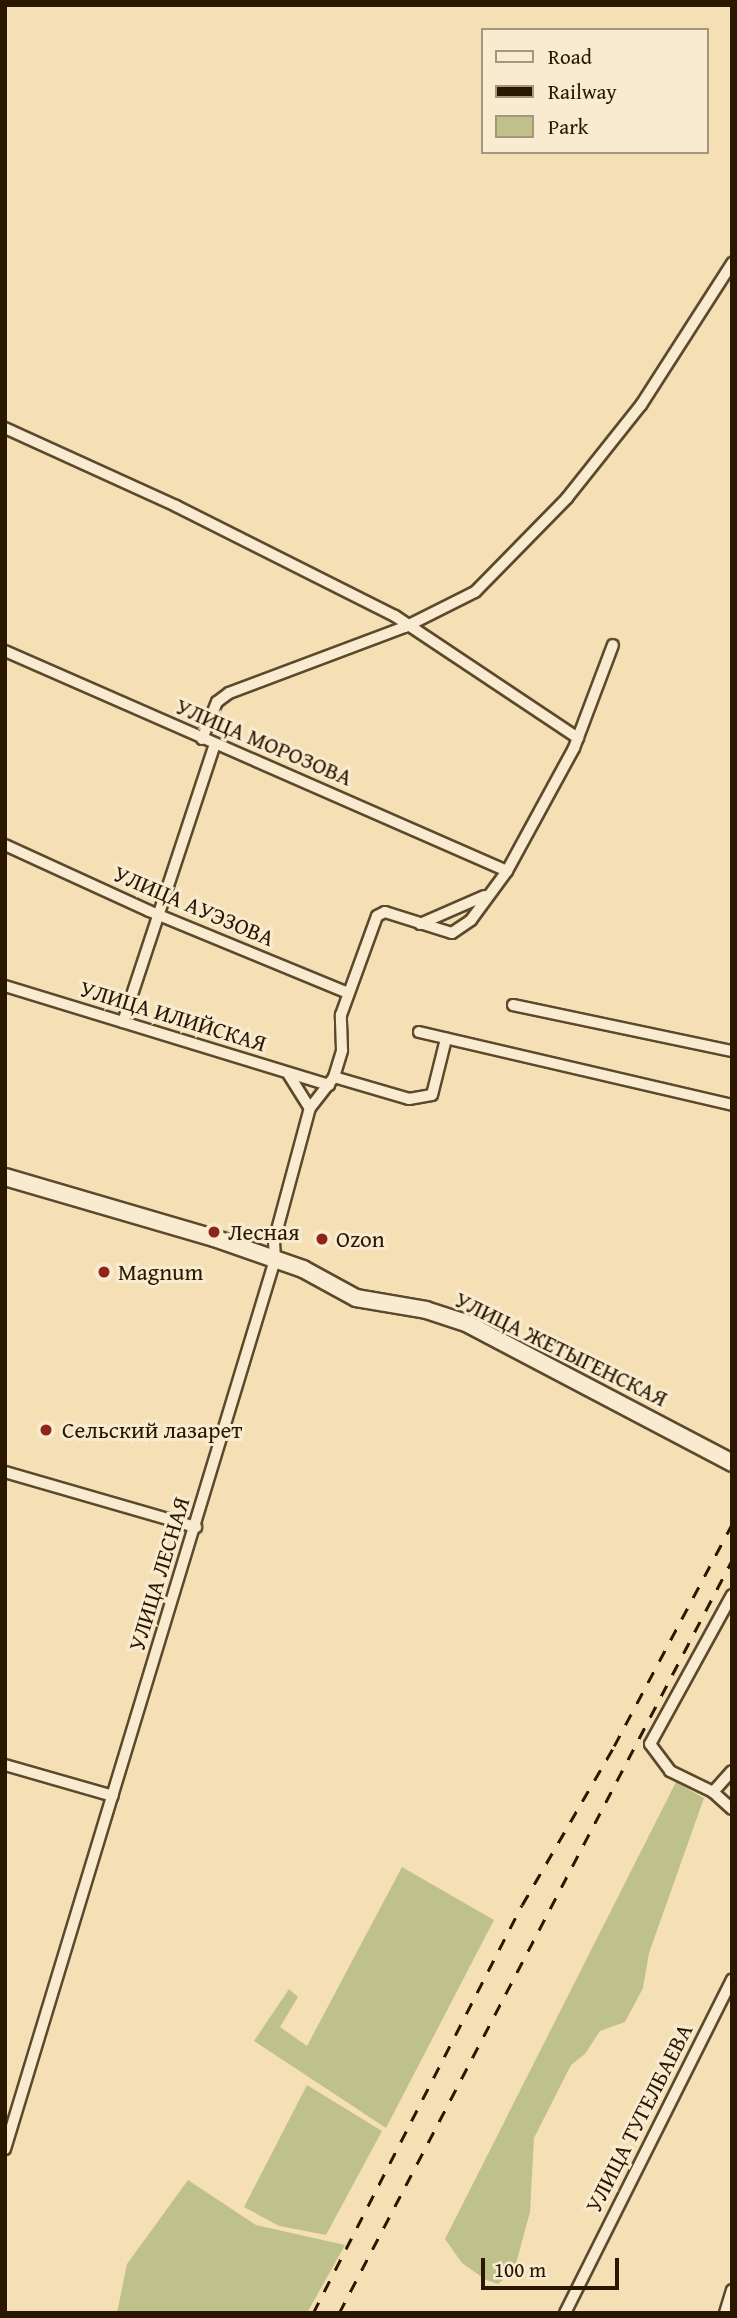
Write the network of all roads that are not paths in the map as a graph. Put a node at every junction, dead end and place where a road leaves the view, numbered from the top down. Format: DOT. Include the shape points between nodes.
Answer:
graph roads {
  1 [pos="732,263"];
  2 [pos="5,428"];
  3 [pos="405,626"];
  4 [pos="614,645"];
  5 [pos="5,651"];
  6 [pos="578,738"];
  7 [pos="202,739"];
  8 [pos="215,744"];
  9 [pos="5,845"];
  10 [pos="507,871"];
  11 [pos="484,896"];
  12 [pos="157,915"];
  13 [pos="419,925"];
  14 [pos="5,986"];
  15 [pos="348,993"];
  16 [pos="513,1005"];
  17 [pos="123,1022"];
  18 [pos="419,1032"];
  19 [pos="446,1038"];
  20 [pos="732,1051"];
  21 [pos="289,1075"];
  22 [pos="332,1081"];
  23 [pos="732,1105"];
  24 [pos="310,1108"];
  25 [pos="5,1177"];
  26 [pos="275,1260"];
  27 [pos="730,1457"];
  28 [pos="5,1472"];
  29 [pos="196,1527"];
  30 [pos="732,1595"];
  31 [pos="5,1766"];
  32 [pos="732,1772"];
  33 [pos="713,1792"];
  34 [pos="113,1796"];
  35 [pos="732,1809"];
  36 [pos="732,1980"];
  37 [pos="11,2112"];
  38 [pos="5,2149"];
  39 [pos="732,2290"];
  40 [pos="565,2313"];
  41 [pos="724,2313"];
  1 -- 3 [label="street" via="641,405 567,498 475,592"];
  2 -- 3 [label="street" via="184,510 395,616"];
  3 -- 6 [label="street" via="522,697"];
  3 -- 7 [label="street" via="229,693 213,709"];
  4 -- 6 [label="street"];
  5 -- 7 [label="street, УЛИЦА МОРОЗОВА"];
  6 -- 10 [label="street"];
  7 -- 8 [label="street, УЛИЦА МОРОЗОВА"];
  8 -- 10 [label="street, УЛИЦА МОРОЗОВА"];
  8 -- 12 [label="street"];
  9 -- 12 [label="street, УЛИЦА АУЭЗОВА"];
  10 -- 11 [label="street"];
  11 -- 13 [label="street"];
  11 -- 13 [label="street" via="471,920 452,933"];
  12 -- 15 [label="street, УЛИЦА АУЭЗОВА"];
  12 -- 17 [label="street"];
  13 -- 15 [label="street" via="385,912 378,914"];
  14 -- 17 [label="street, УЛИЦА ИЛИЙСКАЯ"];
  15 -- 22 [label="street, УЛИЦА ЛЕСНАЯ" via="341,1015 342,1050"];
  16 -- 20 [label="street"];
  17 -- 21 [label="street, УЛИЦА ИЛИЙСКАЯ"];
  18 -- 19 [label="street"];
  19 -- 22 [label="street, УЛИЦА ИЛИЙСКАЯ" via="432,1095 409,1099"];
  19 -- 23 [label="street"];
  21 -- 22 [label="street, УЛИЦА ИЛИЙСКАЯ"];
  21 -- 24 [label="street"];
  22 -- 24 [label="street, УЛИЦА ЛЕСНАЯ"];
  24 -- 26 [label="street, УЛИЦА ЛЕСНАЯ" via="274,1241"];
  25 -- 26 [label="main road, УЛИЦА ЖЕТЫГЕНСКАЯ"];
  26 -- 27 [label="main road, УЛИЦА ЖЕТЫГЕНСКАЯ" via="303,1269 356,1298 464,1322"];
  26 -- 29 [label="street, УЛИЦА ЛЕСНАЯ"];
  28 -- 29 [label="street"];
  29 -- 34 [label="street, УЛИЦА ЛЕСНАЯ"];
  30 -- 33 [label="street" via="650,1744 670,1771"];
  31 -- 34 [label="street"];
  32 -- 33 [label="street"];
  33 -- 35 [label="street"];
  34 -- 37 [label="street, УЛИЦА ЛЕСНАЯ"];
  36 -- 40 [label="street, УЛИЦА ТУГЕЛБАЕВА"];
  37 -- 38 [label="street, УЛИЦА ЛЕСНАЯ"];
  39 -- 41 [label="street"];
}
